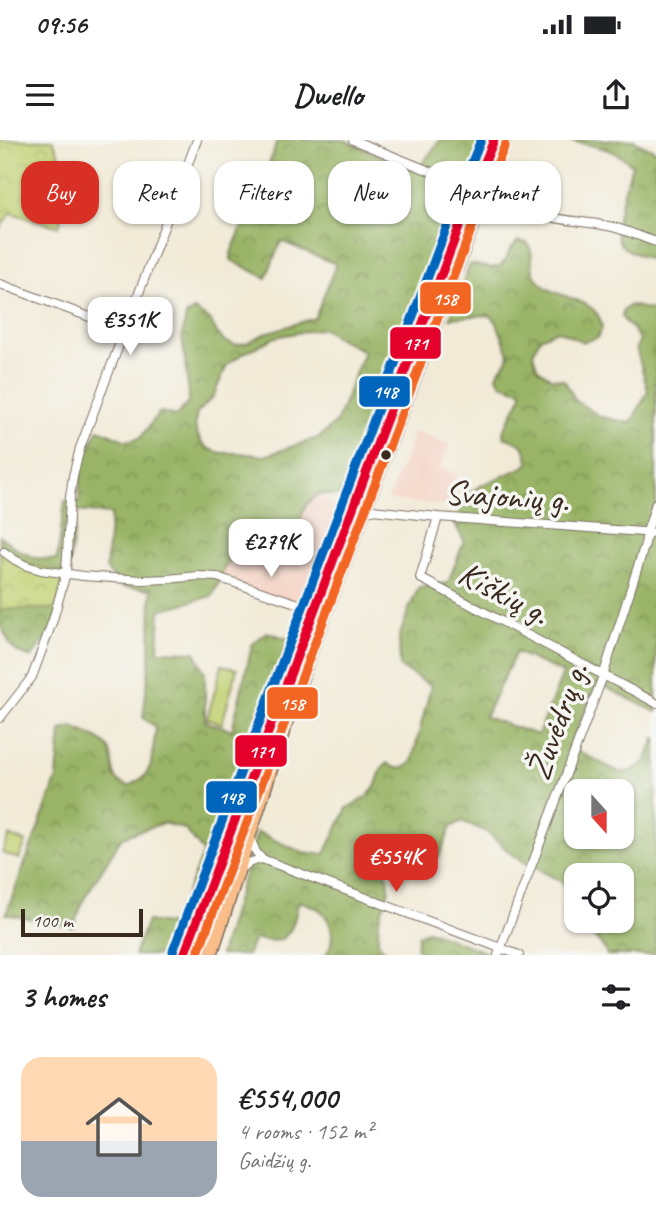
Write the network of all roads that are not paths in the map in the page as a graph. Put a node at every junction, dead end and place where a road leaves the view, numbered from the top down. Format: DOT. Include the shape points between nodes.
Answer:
graph roads {
  1 [pos="197,140"];
  2 [pos="353,140"];
  3 [pos="494,140"];
  4 [pos="505,140"];
  5 [pos="488,161"];
  6 [pos="494,161"];
  7 [pos="425,168"];
  8 [pos="561,219"];
  9 [pos="467,224"];
  10 [pos="656,242"];
  11 [pos="0,284"];
  12 [pos="125,330"];
  13 [pos="656,503"];
  14 [pos="359,508"];
  15 [pos="438,517"];
  16 [pos="652,532"];
  17 [pos="4,552"];
  18 [pos="66,573"];
  19 [pos="315,611"];
  20 [pos="603,676"];
  21 [pos="656,704"];
  22 [pos="0,718"];
  23 [pos="250,836"];
  24 [pos="262,859"];
  25 [pos="239,870"];
  26 [pos="500,952"];
  27 [pos="184,955"];
  28 [pos="211,955"];
  29 [pos="519,955"];
  1 -- 12 [label="street"];
  2 -- 7 [label="street"];
  3 -- 5 [label="main road"];
  4 -- 6 [label="main road"];
  8 -- 10 [label="street" via="612,226"];
  9 -- 14 [label="main road"];
  11 -- 12 [label="street"];
  12 -- 18 [label="street" via="75,466"];
  13 -- 16 [label="street, Žuvėdrų g."];
  14 -- 15 [label="street, Svajonių g."];
  14 -- 19 [label="main road"];
  14 -- 23 [label="main road"];
  15 -- 16 [label="street, Svajonių g."];
  15 -- 20 [label="street, Kiškių g." via="420,578"];
  16 -- 20 [label="street, Žuvėdrų g."];
  17 -- 18 [label="street" via="27,566"];
  18 -- 19 [label="street" via="143,580 217,577"];
  18 -- 22 [label="street" via="36,668"];
  19 -- 27 [label="main road"];
  20 -- 21 [label="street, Kiškių g."];
  20 -- 26 [label="street, Žuvėdrų g."];
  23 -- 24 [label="street"];
  23 -- 25 [label="main road"];
  24 -- 25 [label="street"];
  24 -- 26 [label="street"];
  25 -- 28 [label="main road"];
  26 -- 29 [label="street"];
}
